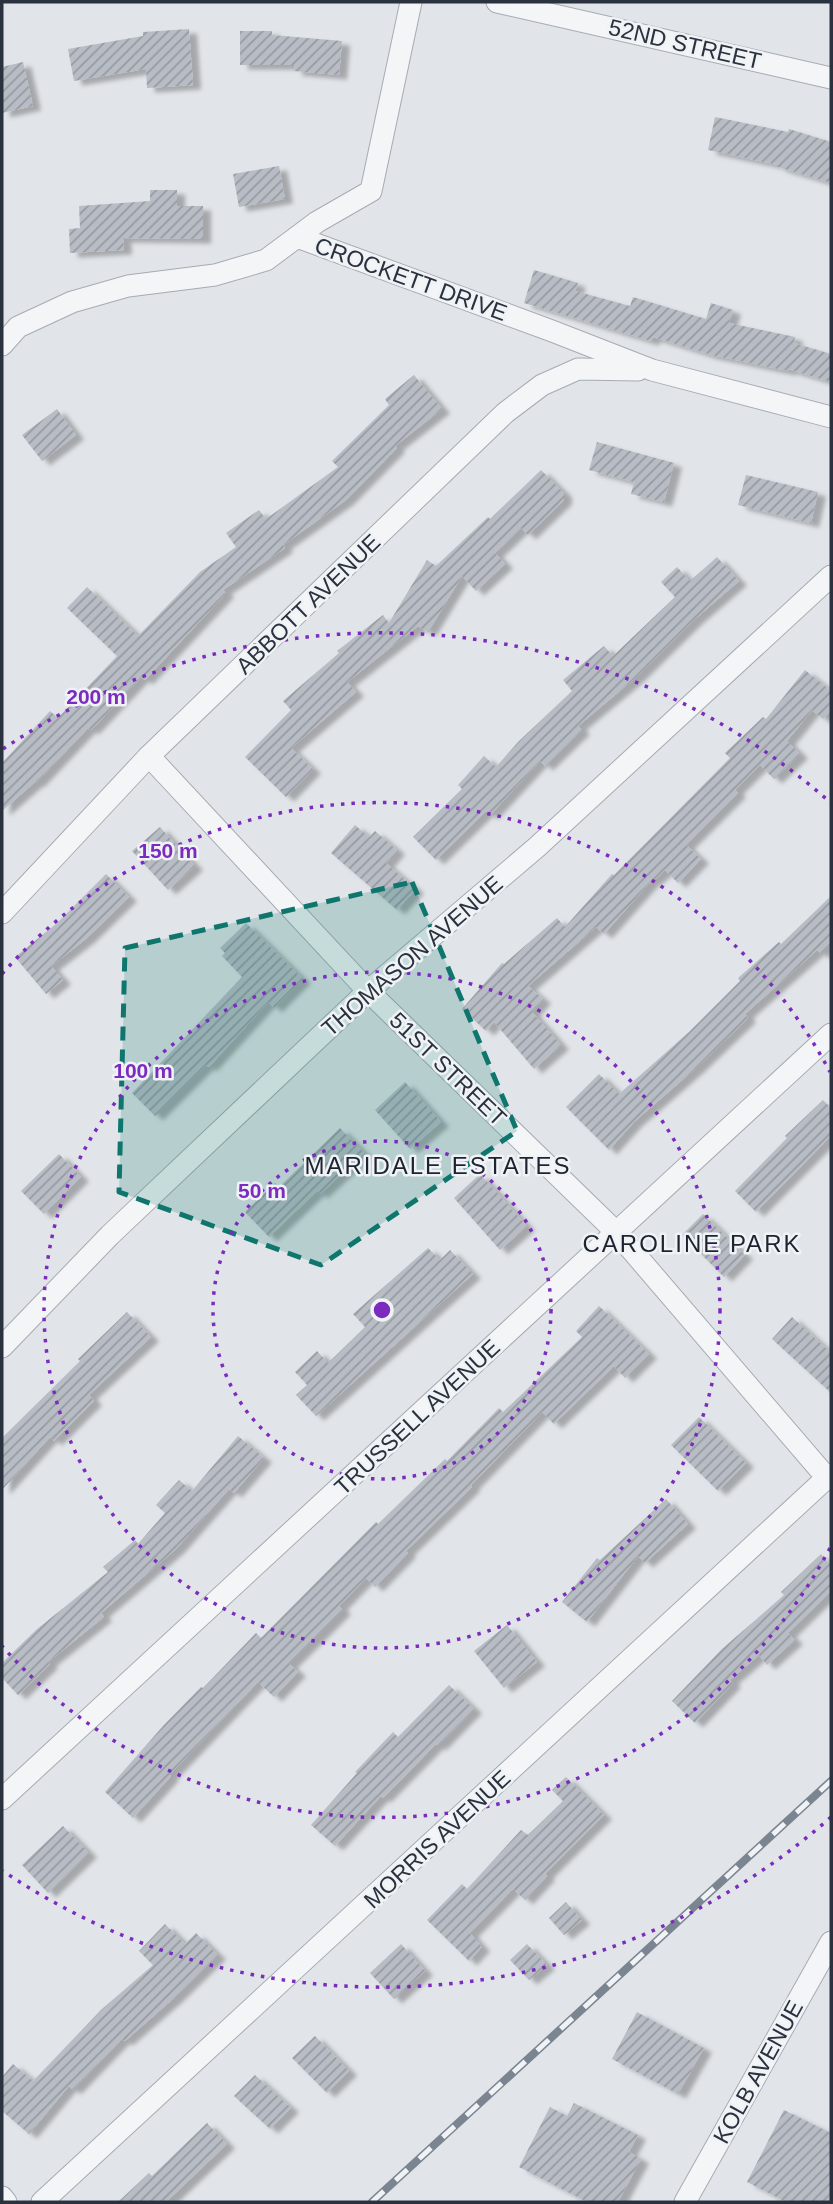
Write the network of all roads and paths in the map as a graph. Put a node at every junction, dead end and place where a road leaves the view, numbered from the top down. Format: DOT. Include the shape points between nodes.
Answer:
graph roads {
  1 [pos="411,2"];
  2 [pos="497,2"];
  3 [pos="521,4"];
  4 [pos="831,78"];
  5 [pos="297,237"];
  6 [pos="2,345"];
  7 [pos="652,370"];
  8 [pos="831,417"];
  9 [pos="831,576"];
  10 [pos="149,757"];
  11 [pos="2,913"];
  12 [pos="368,991"];
  13 [pos="831,1034"];
  14 [pos="617,1233"];
  15 [pos="2,1347"];
  16 [pos="829,1476"];
  17 [pos="2,1800"];
  18 [pos="831,1942"];
  19 [pos="2,2197"];
  20 [pos="6,2202"];
  21 [pos="42,2202"];
  22 [pos="685,2202"];
  1 -- 5 [label="street" via="371,191"];
  2 -- 3 [label="street, 52ND STREET"];
  3 -- 4 [label="street, 52ND STREET"];
  5 -- 6 [label="street, CROCKETT DRIVE" via="266,260 215,275 128,286 72,302 18,327"];
  5 -- 7 [label="street, CROCKETT DRIVE"];
  7 -- 8 [label="street, CROCKETT DRIVE"];
  7 -- 10 [label="street, ABBOTT AVENUE" via="578,369 542,385 514,406"];
  9 -- 12 [label="street, THOMASON AVENUE" via="537,847"];
  10 -- 11 [label="street, ABBOTT AVENUE"];
  10 -- 12 [label="street, 51ST STREET"];
  12 -- 14 [label="street, 51ST STREET"];
  12 -- 15 [label="street, THOMASON AVENUE" via="110,1235"];
  13 -- 14 [label="street, TRUSSELL AVENUE"];
  14 -- 16 [label="street, 51ST STREET"];
  14 -- 17 [label="street, TRUSSELL AVENUE"];
  16 -- 21 [label="street, MORRIS AVENUE"];
  18 -- 22 [label="street, KOLB AVENUE"];
  19 -- 20 [label="street"];
}
